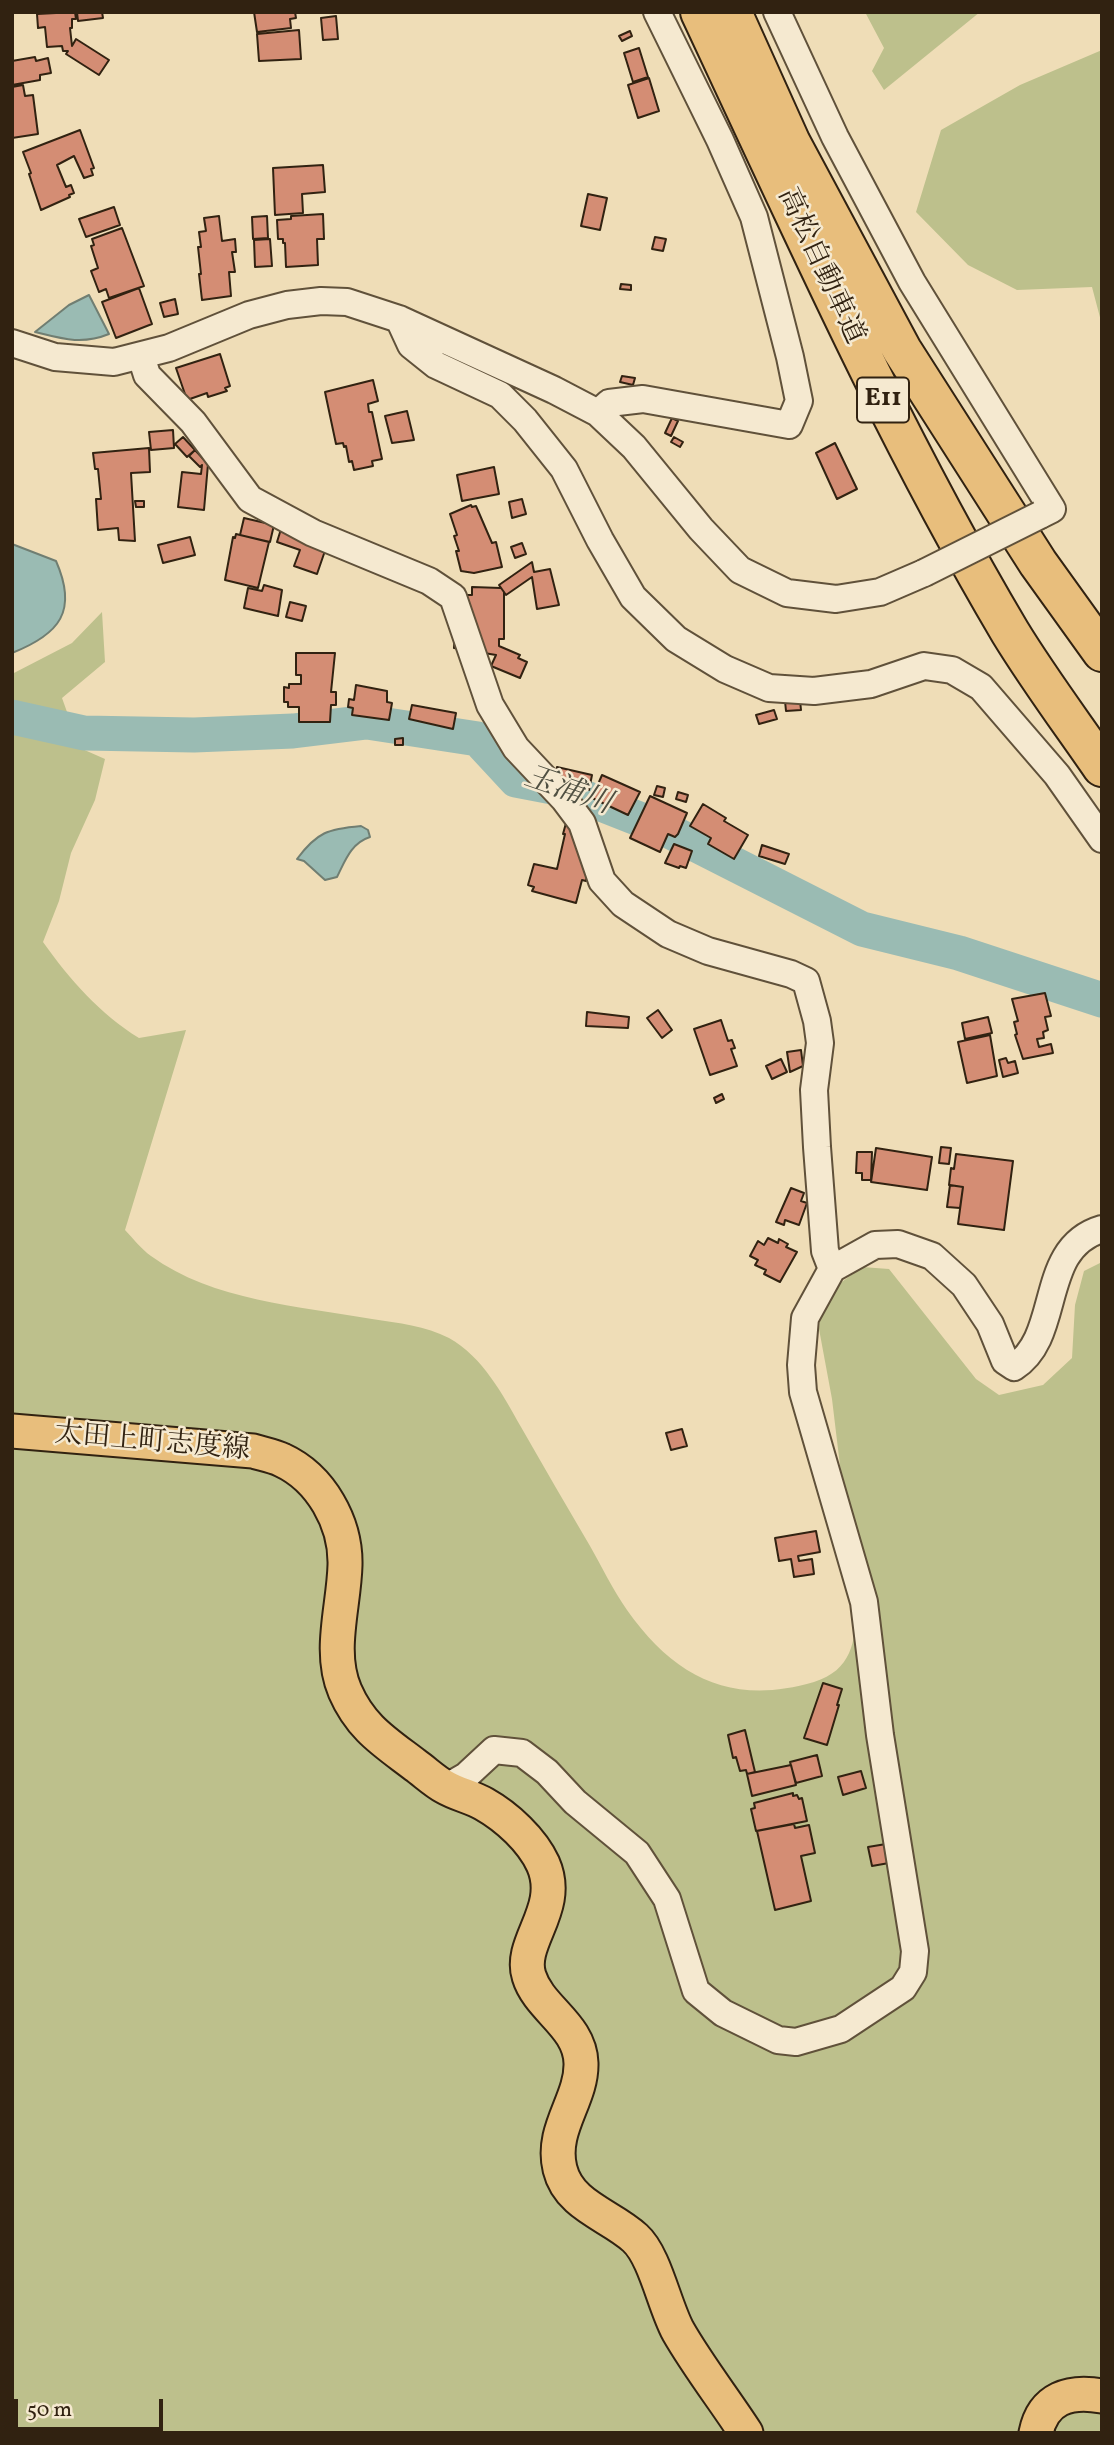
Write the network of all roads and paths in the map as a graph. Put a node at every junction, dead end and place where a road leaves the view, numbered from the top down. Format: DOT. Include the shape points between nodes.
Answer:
graph roads {
  1 [pos="657,12"];
  2 [pos="700,12"];
  3 [pos="732,12"];
  4 [pos="777,12"];
  5 [pos="399,319"];
  6 [pos="12,343"];
  7 [pos="141,356"];
  8 [pos="598,413"];
  9 [pos="1102,652"];
  10 [pos="1102,767"];
  11 [pos="1102,839"];
  12 [pos="1102,1229"];
  13 [pos="832,1269"];
  14 [pos="12,1431"];
  15 [pos="445,1787"];
  16 [pos="1102,2396"];
  17 [pos="746,2433"];
  18 [pos="1036,2433"];
  1 -- 8 [label="street" via="754,217 799,401 789,425 643,399 609,403"];
  2 -- 10 [label="highway, 高松自動車道 / E11" via="871,377 940,508 1011,634"];
  3 -- 9 [label="highway, 高松自動車道 / E11" via="791,143 902,350 1038,563"];
  4 -- 8 [label="street, bridge" via="835,137 912,282 1046,512 880,592 836,599 787,593 740,570 634,447"];
  5 -- 7 [label="street" via="347,302 287,305"];
  5 -- 8 [label="street"];
  5 -- 11 [label="street" via="411,345 436,365 500,395 525,420 564,469 633,597 676,639 725,669 769,688 814,691 871,684 924,666 952,670 981,687 1058,775"];
  6 -- 7 [label="street" via="55,357 96,362"];
  7 -- 13 [label="street" via="147,375 193,422 250,499 313,533 429,581 453,597 490,705 516,748 582,823 603,881 623,904 668,934 698,947 806,981 820,1044 814,1090 816,1136 825,1251"];
  12 -- 13 [label="street" via="1074,1246 1057,1273 1039,1339 1014,1367 1005,1361 990,1324 964,1285 932,1256 898,1244 875,1245"];
  13 -- 15 [label="street" via="805,1318 803,1392 864,1602 915,1951 913,1972 902,1988 841,2029 796,2042 778,2039 723,2012 696,1991 667,1899 637,1853 522,1753 494,1750 466,1776"];
  14 -- 15 [label="main road, 太田上町志度線" via="253,1451 283,1460 308,1478 328,1502 341,1531 345,1563 338,1659 344,1689 373,1735"];
  15 -- 17 [label="main road, 太田上町志度線" via="484,1804 509,1822 543,1866 549,1889 545,1914 528,1957 528,1975 566,2024 581,2061 580,2078 558,2143 560,2171 583,2203 636,2238 680,2334"];
  16 -- 18 [label="main road" via="1067,2395 1049,2406"];
}
